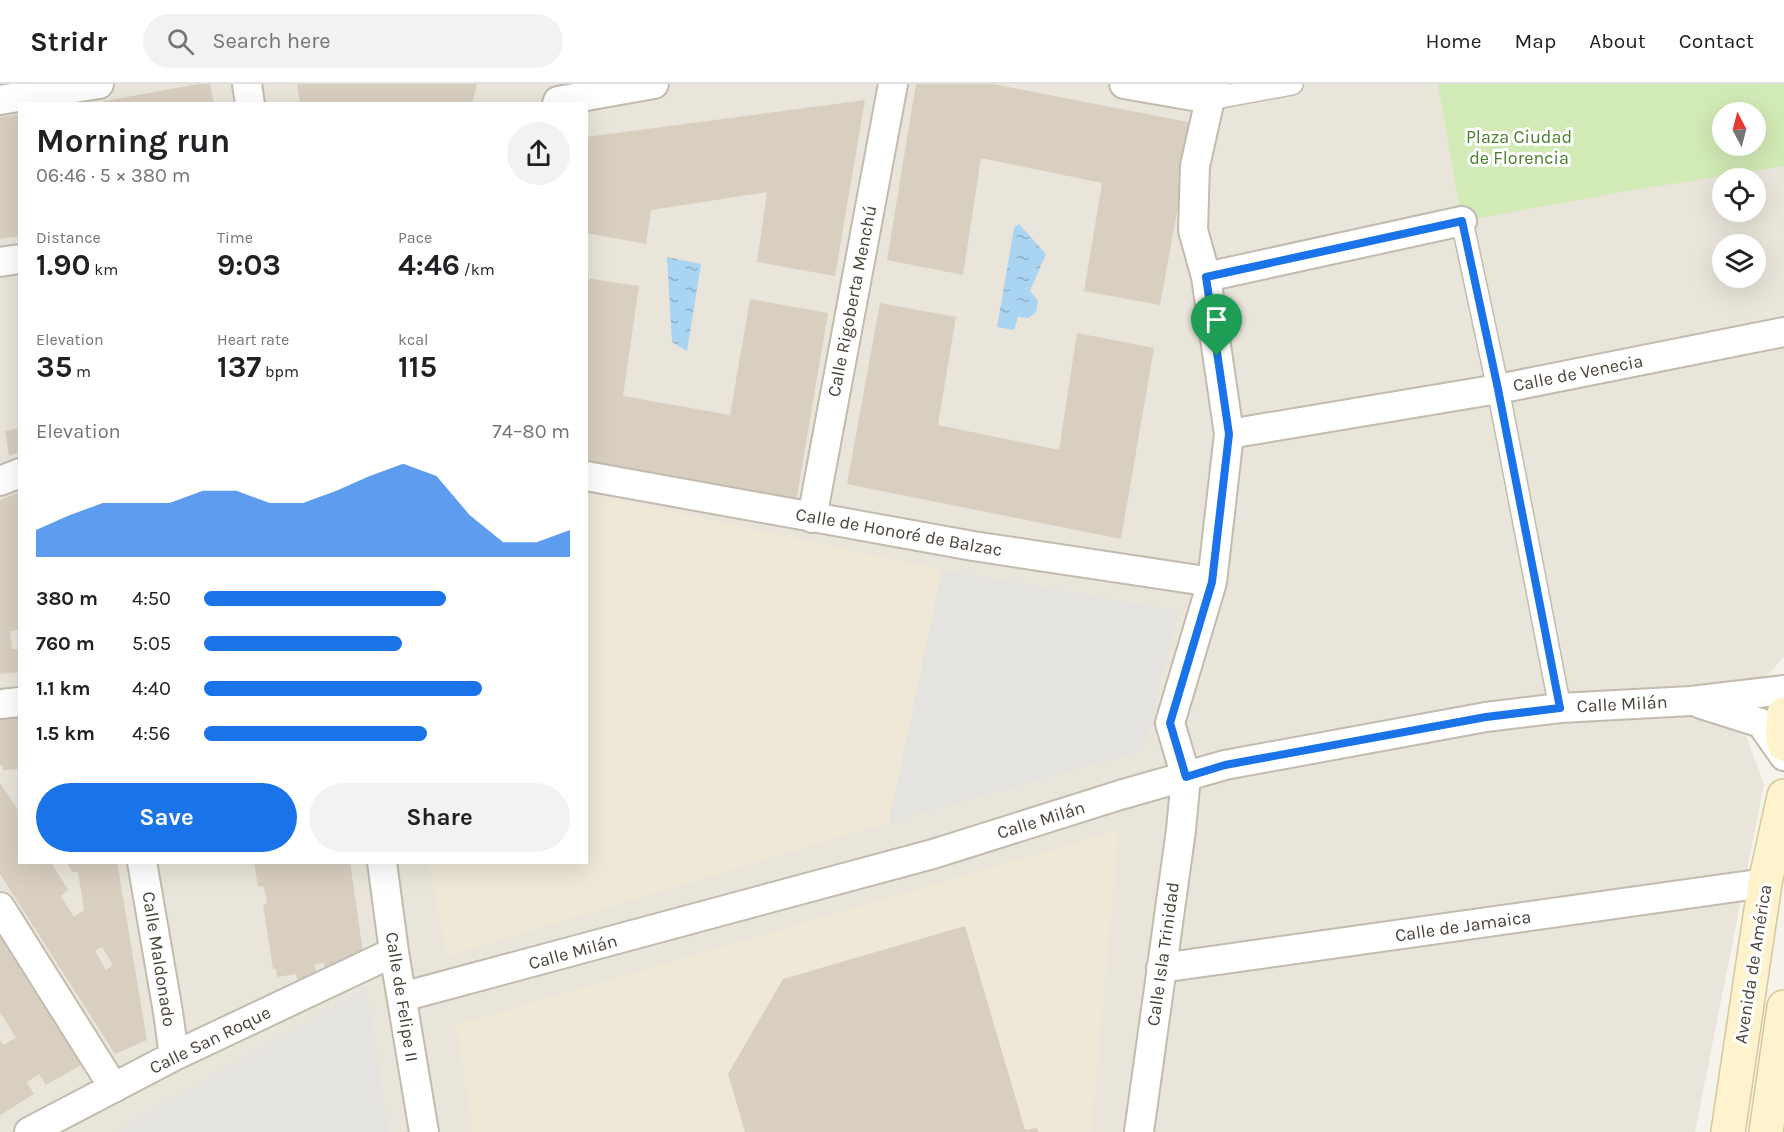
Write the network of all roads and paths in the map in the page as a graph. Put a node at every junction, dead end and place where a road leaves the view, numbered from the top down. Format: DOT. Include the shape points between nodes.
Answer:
graph roads {
  1 [pos="99,84"];
  2 [pos="247,84"];
  3 [pos="654,84"];
  4 [pos="893,84"];
  5 [pos="1124,84"];
  6 [pos="1292,84"];
  7 [pos="1212,92"];
  8 [pos="0,100"];
  9 [pos="250,102"];
  10 [pos="558,102"];
  11 [pos="1462,221"];
  12 [pos="18,259"];
  13 [pos="0,262"];
  14 [pos="1206,277"];
  15 [pos="1784,332"];
  16 [pos="1498,389"];
  17 [pos="1229,434"];
  18 [pos="18,474"];
  19 [pos="588,476"];
  20 [pos="0,481"];
  21 [pos="812,518"];
  22 [pos="1212,582"];
  23 [pos="1784,690"];
  24 [pos="1691,700"];
  25 [pos="18,702"];
  26 [pos="0,704"];
  27 [pos="1560,708"];
  28 [pos="1784,714"];
  29 [pos="1784,744"];
  30 [pos="1784,756"];
  31 [pos="1186,777"];
  32 [pos="1784,796"];
  33 [pos="142,864"];
  34 [pos="382,864"];
  35 [pos="1765,883"];
  36 [pos="0,907"];
  37 [pos="394,952"];
  38 [pos="1161,968"];
  39 [pos="402,997"];
  40 [pos="1784,1007"];
  41 [pos="174,1056"];
  42 [pos="114,1088"];
  43 [pos="29,1132"];
  44 [pos="424,1132"];
  45 [pos="1139,1132"];
  46 [pos="1728,1132"];
  47 [pos="1766,1132"];
  1 -- 8 [label="street"];
  2 -- 9 [label="street"];
  3 -- 10 [label="street"];
  4 -- 21 [label="street, Calle Rigoberta Menchú"];
  5 -- 7 [label="street"];
  6 -- 7 [label="street"];
  7 -- 14 [label="street" via="1195,166 1193,230"];
  11 -- 14 [label="street"];
  11 -- 16 [label="street"];
  12 -- 13 [label="street"];
  14 -- 17 [label="street"];
  15 -- 16 [label="street, Calle de Venecia"];
  16 -- 17 [label="street, Calle de Venecia"];
  16 -- 27 [label="street"];
  17 -- 22 [label="street"];
  18 -- 20 [label="street"];
  19 -- 21 [label="street, Calle de Honoré de Balzac"];
  21 -- 22 [label="street, Calle de Honoré de Balzac"];
  22 -- 31 [label="street" via="1170,723"];
  23 -- 24 [label="street, Calle Milán"];
  24 -- 27 [label="street, Calle Milán"];
  24 -- 30 [label="street" via="1761,723"];
  25 -- 26 [label="street"];
  27 -- 31 [label="street, Calle Milán" via="1486,717 1225,765"];
  28 -- 29 [label="main road"];
  31 -- 38 [label="street, Calle Isla Trinidad"];
  31 -- 39 [label="street, Calle Milán" via="848,878"];
  32 -- 35 [label="main road, Avenida de América"];
  33 -- 41 [label="street, Calle Maldonado"];
  34 -- 37 [label="street, Calle de Felipe II"];
  35 -- 38 [label="street, Calle de Jamaica"];
  35 -- 46 [label="main road, Avenida de América"];
  36 -- 42 [label="street"];
  37 -- 39 [label="street, Calle de Felipe II"];
  37 -- 41 [label="street, Calle San Roque"];
  38 -- 45 [label="street, Calle Isla Trinidad"];
  39 -- 44 [label="street, Calle de Felipe II"];
  40 -- 47 [label="main road, Avenida de América"];
  41 -- 42 [label="street, Calle San Roque"];
  42 -- 43 [label="street, Calle San Roque"];
}
